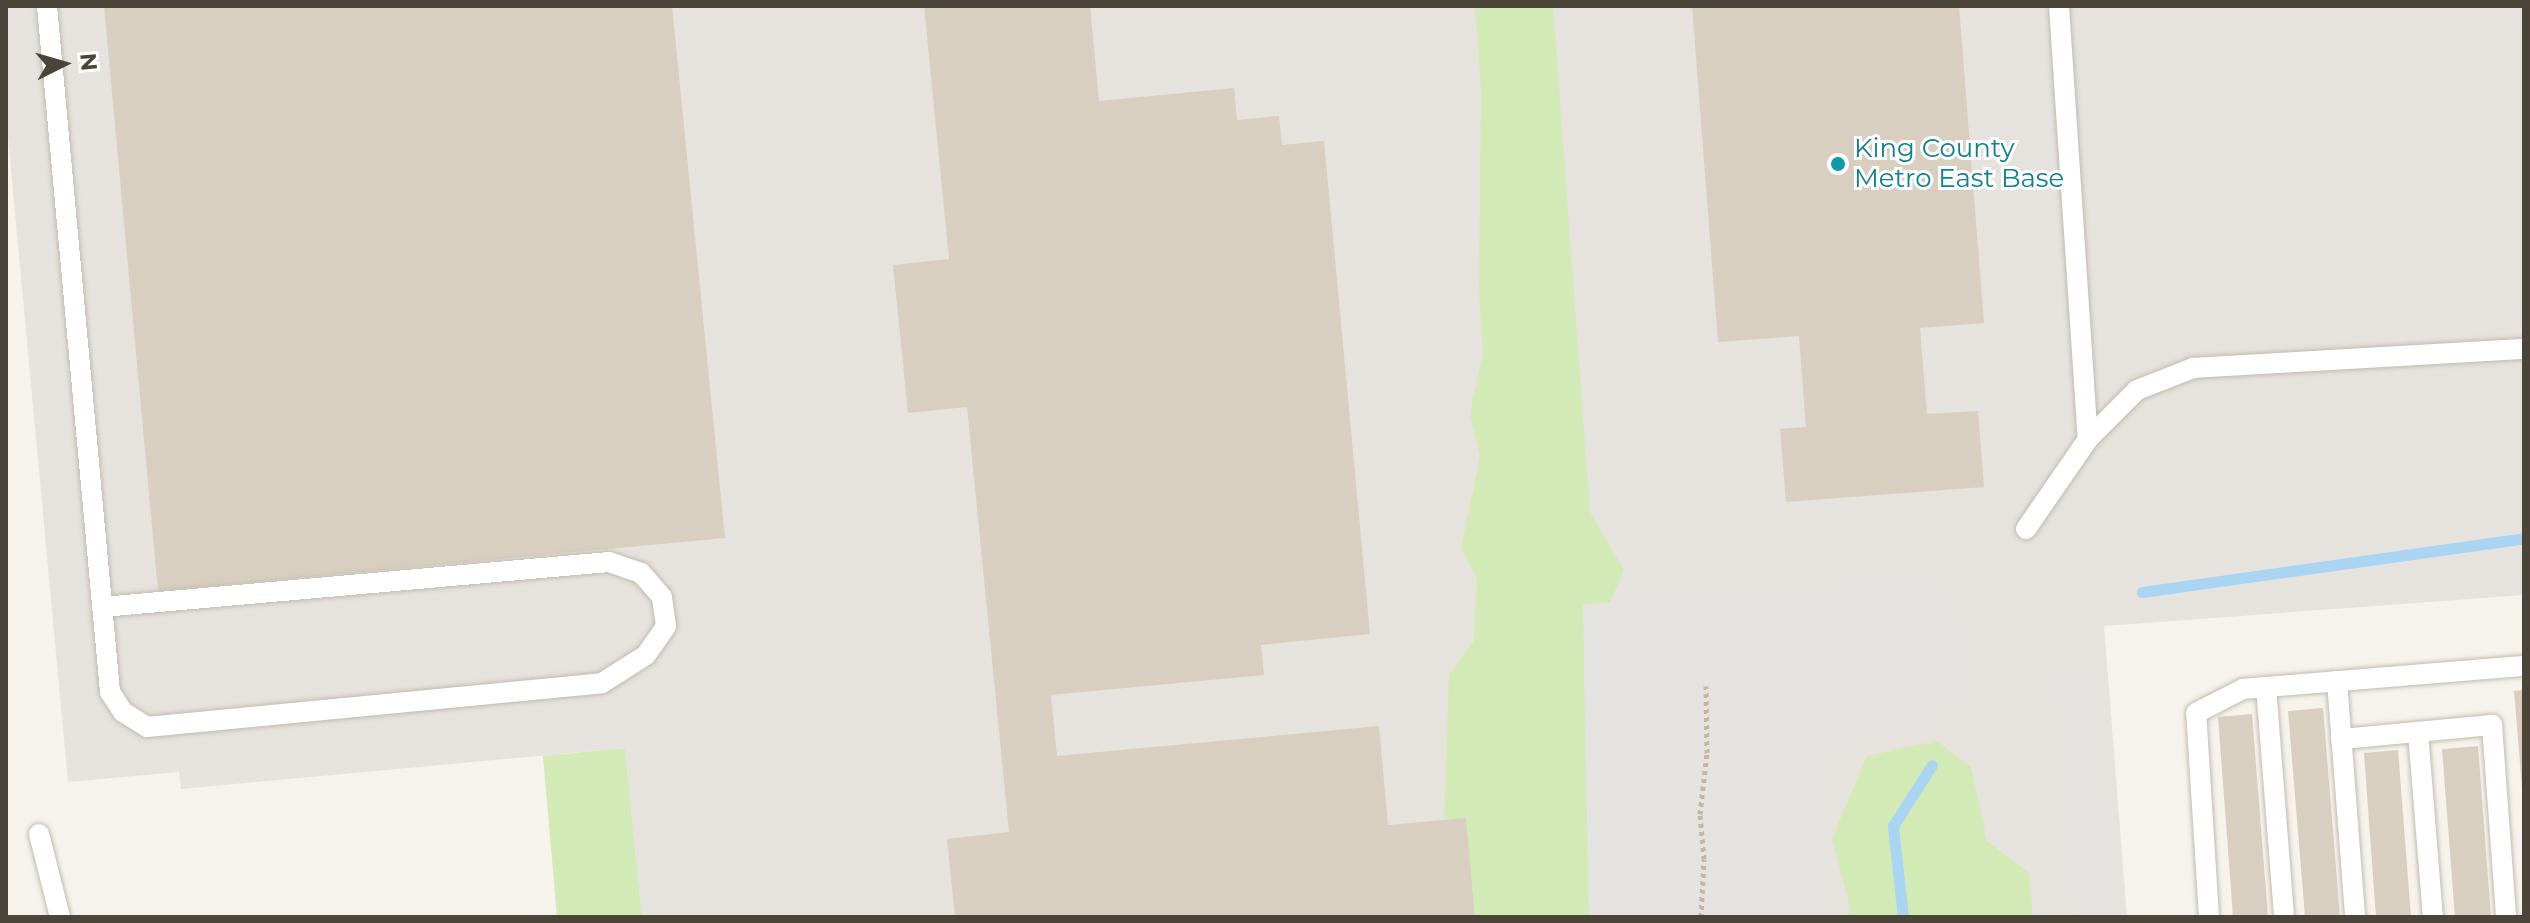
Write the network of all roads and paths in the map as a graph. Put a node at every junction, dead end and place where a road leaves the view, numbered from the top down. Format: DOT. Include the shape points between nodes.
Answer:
graph roads {
  1 [pos="47,6"];
  2 [pos="2059,6"];
  3 [pos="2524,349"];
  4 [pos="2088,439"];
  5 [pos="2026,529"];
  6 [pos="103,607"];
  7 [pos="2524,666"];
  8 [pos="2337,681"];
  9 [pos="1706,686"];
  10 [pos="2266,687"];
  11 [pos="2418,732"];
  12 [pos="2341,739"];
  13 [pos="39,834"];
  14 [pos="60,917"];
  15 [pos="1701,917"];
  16 [pos="2209,917"];
  17 [pos="2284,917"];
  18 [pos="2355,917"];
  19 [pos="2433,917"];
  20 [pos="2506,917"];
  1 -- 6 [label="lane"];
  2 -- 4 [label="lane"];
  3 -- 4 [label="lane" via="2193,368 2137,390"];
  4 -- 5 [label="lane"];
  6 -- 6 [label="lane" via="110,692 123,712 147,727 602,683 646,655 666,626 662,597 641,573 609,562"];
  7 -- 8 [label="lane"];
  8 -- 10 [label="lane"];
  8 -- 12 [label="lane"];
  9 -- 15 [label="path"];
  10 -- 16 [label="lane" via="2243,689 2196,713"];
  10 -- 17 [label="lane"];
  11 -- 12 [label="lane"];
  11 -- 19 [label="lane"];
  11 -- 20 [label="lane" via="2492,725"];
  12 -- 18 [label="lane"];
  13 -- 14 [label="lane"];
}
